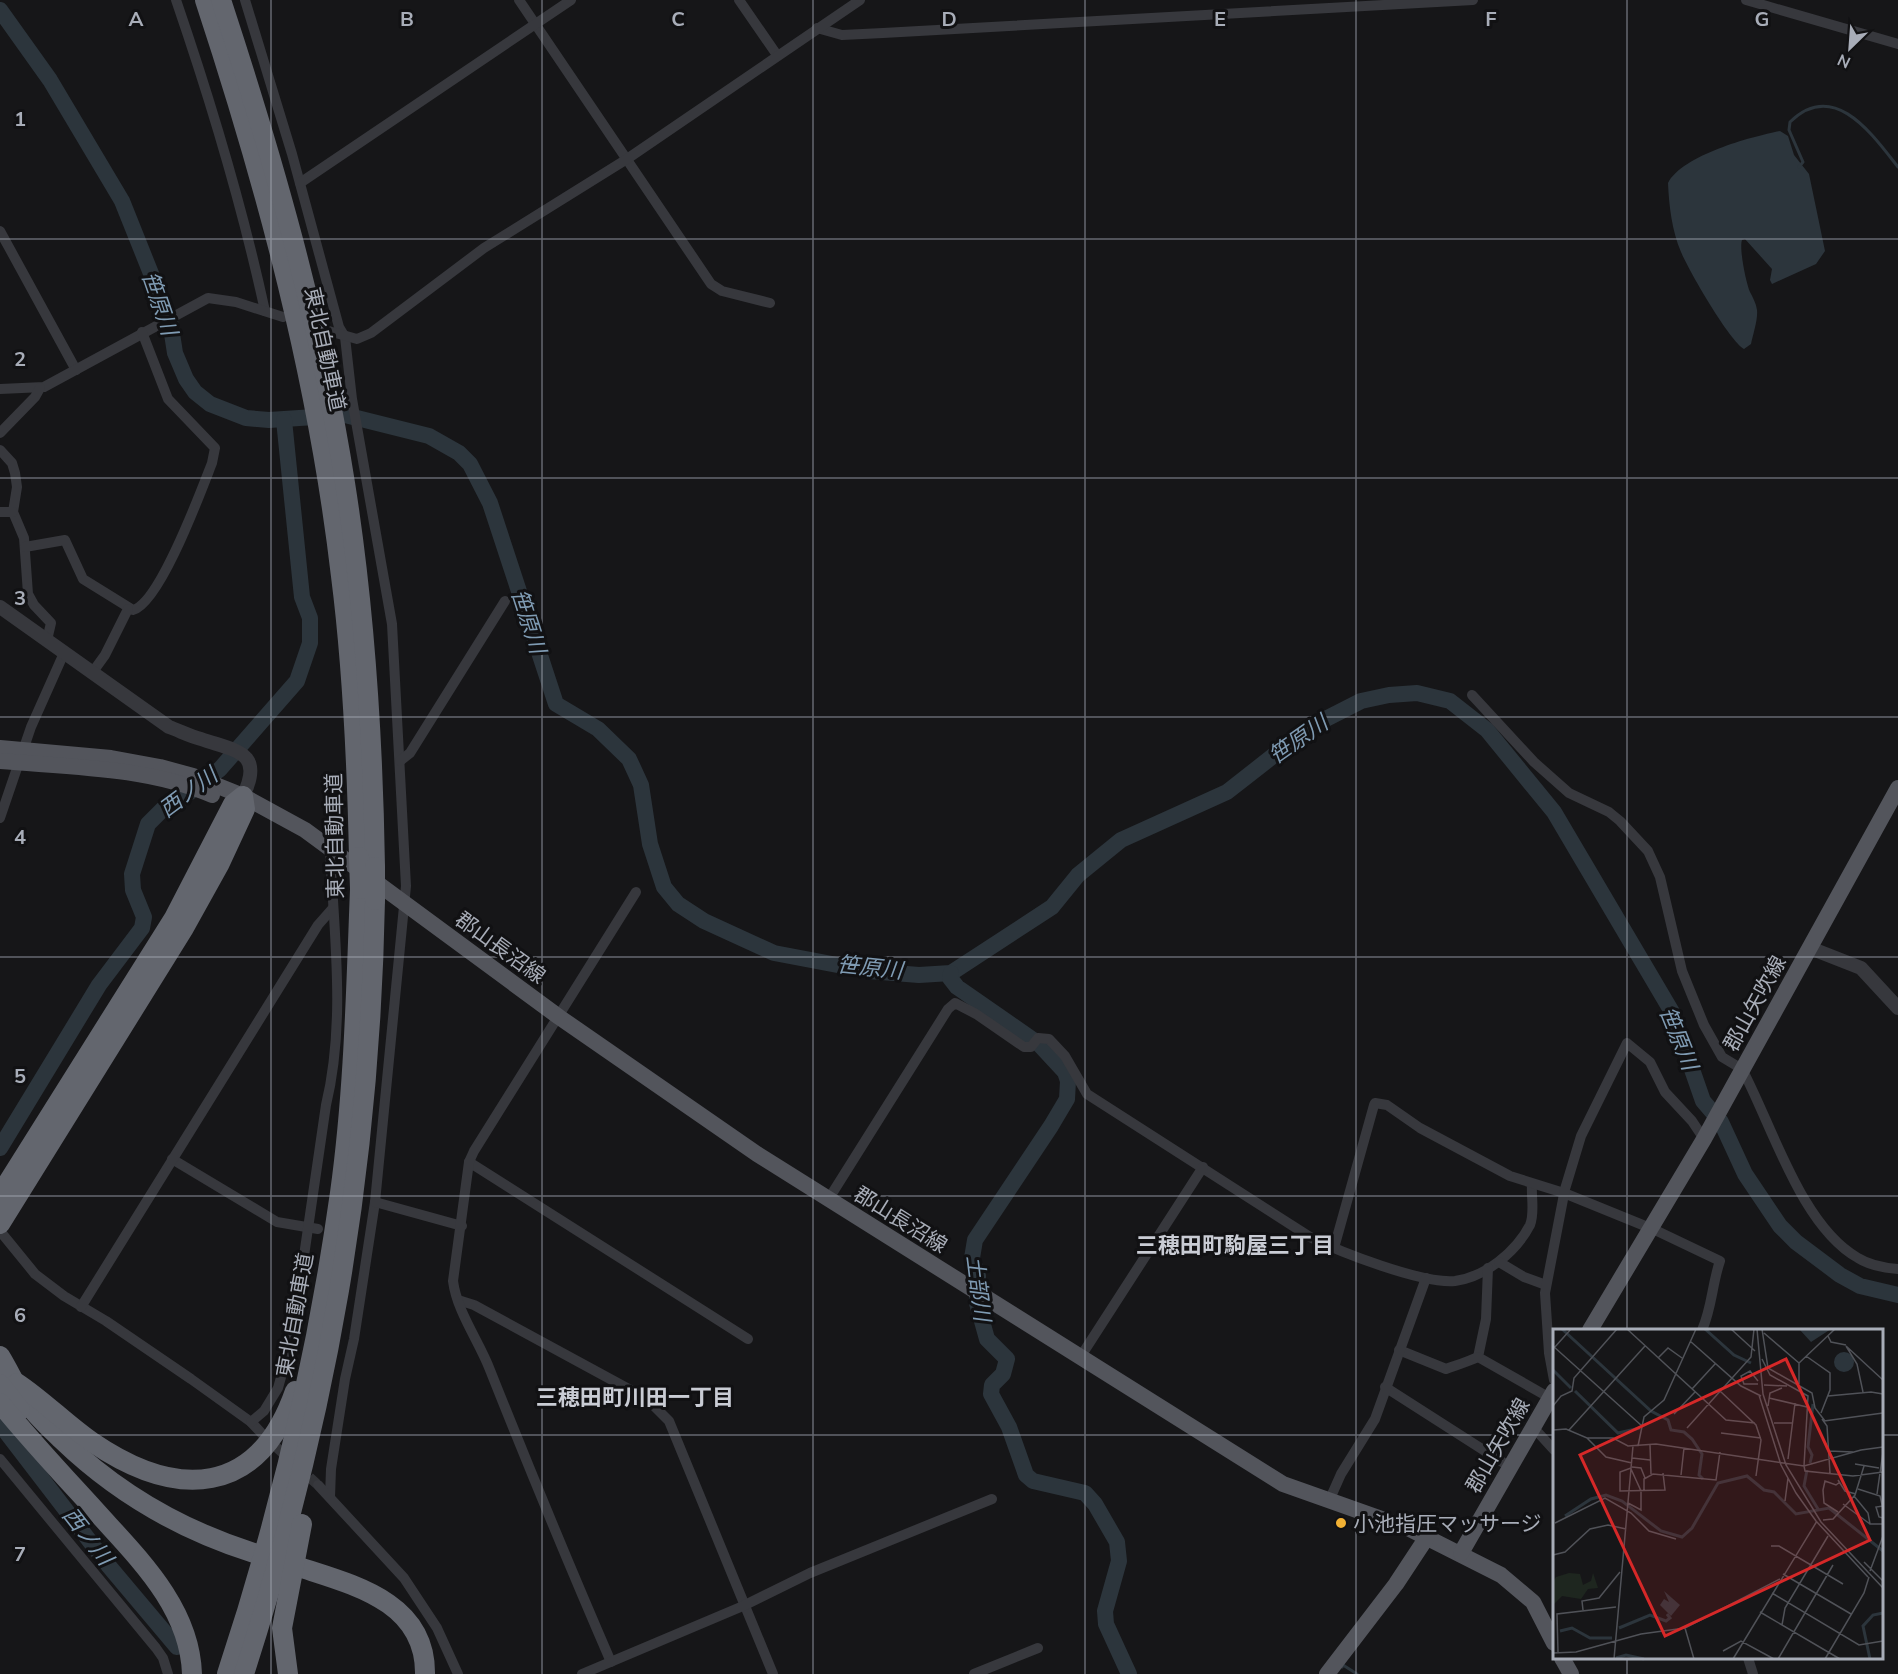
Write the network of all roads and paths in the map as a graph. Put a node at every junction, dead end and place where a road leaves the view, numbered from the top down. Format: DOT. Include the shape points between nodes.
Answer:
graph roads {
  1 [pos="176,0"];
  2 [pos="205,0"];
  3 [pos="221,0"];
  4 [pos="245,0"];
  5 [pos="519,0"];
  6 [pos="571,0"];
  7 [pos="739,0"];
  8 [pos="860,0"];
  9 [pos="1473,0"];
  10 [pos="1746,0"];
  11 [pos="536,24"];
  12 [pos="816,28"];
  13 [pos="1898,44"];
  14 [pos="777,55"];
  15 [pos="627,159"];
  16 [pos="300,183"];
  17 [pos="0,231"];
  18 [pos="770,303"];
  19 [pos="265,311"];
  20 [pos="284,317"];
  21 [pos="325,330"];
  22 [pos="144,331"];
  23 [pos="345,337"];
  24 [pos="76,370"];
  25 [pos="0,388"];
  26 [pos="40,388"];
  27 [pos="0,433"];
  28 [pos="0,450"];
  29 [pos="4,514"];
  30 [pos="25,547"];
  31 [pos="505,601"];
  32 [pos="0,607"];
  33 [pos="128,609"];
  34 [pos="47,640"];
  35 [pos="64,653"];
  36 [pos="92,673"];
  37 [pos="1472,695"];
  38 [pos="0,748"];
  39 [pos="22,757"];
  40 [pos="0,761"];
  41 [pos="400,761"];
  42 [pos="1898,788"];
  43 [pos="240,803"];
  44 [pos="0,818"];
  45 [pos="330,850"];
  46 [pos="367,862"];
  47 [pos="636,892"];
  48 [pos="368,895"];
  49 [pos="404,905"];
  50 [pos="333,908"];
  51 [pos="1810,948"];
  52 [pos="1898,1008"];
  53 [pos="559,1017"];
  54 [pos="1741,1071"];
  55 [pos="1705,1137"];
  56 [pos="172,1159"];
  57 [pos="469,1162"];
  58 [pos="1203,1167"];
  59 [pos="1532,1184"];
  60 [pos="340,1193"];
  61 [pos="1564,1193"];
  62 [pos="0,1195"];
  63 [pos="828,1200"];
  64 [pos="375,1202"];
  65 [pos="0,1224"];
  66 [pos="462,1226"];
  67 [pos="313,1228"];
  68 [pos="1651,1230"];
  69 [pos="0,1231"];
  70 [pos="1334,1248"];
  71 [pos="1499,1262"];
  72 [pos="1488,1268"];
  73 [pos="1898,1269"];
  74 [pos="1426,1278"];
  75 [pos="1546,1285"];
  76 [pos="458,1300"];
  77 [pos="81,1307"];
  78 [pos="336,1317"];
  79 [pos="1591,1329"];
  80 [pos="1702,1329"];
  81 [pos="748,1339"];
  82 [pos="1399,1350"];
  83 [pos="0,1356"];
  84 [pos="1082,1356"];
  85 [pos="1478,1357"];
  86 [pos="9,1384"];
  87 [pos="1385,1388"];
  88 [pos="1553,1392"];
  89 [pos="0,1403"];
  90 [pos="251,1422"];
  91 [pos="1534,1428"];
  92 [pos="265,1437"];
  93 [pos="1553,1449"];
  94 [pos="0,1459"];
  95 [pos="1510,1467"];
  96 [pos="318,1485"];
  97 [pos="330,1497"];
  98 [pos="992,1499"];
  99 [pos="1329,1501"];
  100 [pos="1427,1537"];
  101 [pos="1461,1553"];
  102 [pos="253,1558"];
  103 [pos="743,1606"];
  104 [pos="1553,1641"];
  105 [pos="1038,1648"];
  106 [pos="1563,1659"];
  107 [pos="1748,1659"];
  108 [pos="611,1662"];
  109 [pos="168,1674"];
  110 [pos="192,1674"];
  111 [pos="227,1674"];
  112 [pos="244,1674"];
  113 [pos="288,1674"];
  114 [pos="414,1674"];
  115 [pos="425,1674"];
  116 [pos="458,1674"];
  117 [pos="582,1674"];
  118 [pos="773,1674"];
  119 [pos="974,1674"];
  120 [pos="1327,1674"];
  121 [pos="1571,1674"];
  122 [pos="1753,1674"];
  1 -- 19 [label="street" via="213,111"];
  2 -- 46 [label="highway, 東北自動車道" via="269,210 308,374 341,576"];
  3 -- 46 [label="highway, 東北自動車道" via="284,204 327,385 345,483 369,687"];
  4 -- 16 [label="street"];
  5 -- 11 [label="street"];
  6 -- 11 [label="street"];
  7 -- 14 [label="street"];
  8 -- 12 [label="street"];
  9 -- 12 [label="street" via="842,35"];
  10 -- 13 [label="street"];
  11 -- 15 [label="street"];
  11 -- 16 [label="street"];
  12 -- 14 [label="street"];
  14 -- 15 [label="street"];
  15 -- 18 [label="street" via="711,284 722,291"];
  15 -- 23 [label="street" via="492,242 371,333 357,339"];
  16 -- 23 [label="street"];
  17 -- 24 [label="street"];
  19 -- 20 [label="street"];
  19 -- 22 [label="street" via="208,298"];
  21 -- 23 [label="street"];
  22 -- 24 [label="street"];
  22 -- 33 [label="street" via="168,399 212,443 215,454 168,566 144,603 136,610"];
  23 -- 41 [label="street" via="352,399 392,624"];
  24 -- 26 [label="street"];
  25 -- 26 [label="street"];
  26 -- 27 [label="street"];
  28 -- 29 [label="street" via="12,463 17,488"];
  29 -- 30 [label="street" via="24,534"];
  30 -- 33 [label="street" via="65,540 83,579"];
  30 -- 34 [label="street" via="29,599 51,623"];
  31 -- 41 [label="street" via="410,753"];
  32 -- 34 [label="street"];
  33 -- 36 [label="street"];
  34 -- 35 [label="street"];
  35 -- 36 [label="street"];
  35 -- 39 [label="street"];
  36 -- 43 [label="street" via="170,727 236,749 248,757 250,782"];
  37 -- 54 [label="street" via="1540,768 1569,793 1614,817 1648,851 1660,877 1682,971 1704,1025 1722,1057"];
  38 -- 39 [label="main road, 郡山長沼線"];
  39 -- 40 [label="main road, 郡山長沼線"];
  39 -- 43 [label="main road, 郡山長沼線" via="188,781"];
  39 -- 44 [label="street"];
  41 -- 49 [label="street"];
  42 -- 51 [label="main road, 郡山矢吹線"];
  43 -- 45 [label="main road, 郡山長沼線" via="305,830"];
  43 -- 62 [label="highway" via="168,927"];
  43 -- 65 [label="highway" via="219,865 147,992"];
  45 -- 49 [label="main road, 郡山長沼線"];
  45 -- 50 [label="street"];
  46 -- 48 [label="highway, 東北自動車道, bridge"];
  47 -- 53 [label="street"];
  48 -- 60 [label="highway, 東北自動車道"];
  48 -- 78 [label="highway, 東北自動車道" via="372,1001 360,1157"];
  49 -- 53 [label="main road, 郡山長沼線"];
  49 -- 64 [label="street"];
  50 -- 56 [label="street" via="318,925"];
  50 -- 67 [label="street" via="337,1038"];
  51 -- 52 [label="street" via="1861,968"];
  51 -- 54 [label="main road, 郡山矢吹線"];
  53 -- 57 [label="street"];
  53 -- 63 [label="main road, 郡山長沼線"];
  54 -- 55 [label="main road, 郡山矢吹線"];
  54 -- 73 [label="street" via="1797,1183 1828,1233 1860,1260"];
  55 -- 61 [label="street" via="1668,1096 1650,1062 1627,1043 1581,1136"];
  55 -- 68 [label="main road, 郡山矢吹線"];
  56 -- 67 [label="street" via="278,1222"];
  56 -- 77 [label="street"];
  57 -- 66 [label="street"];
  57 -- 81 [label="street"];
  58 -- 63 [label="street" via="1087,1094 1065,1056 1048,1038 1024,1047 957,1004 951,1005"];
  58 -- 70 [label="street" via="1310,1237"];
  58 -- 84 [label="street"];
  59 -- 61 [label="street"];
  59 -- 70 [label="street" via="1420,1128 1388,1105 1375,1103"];
  59 -- 71 [label="street" via="1530,1223"];
  60 -- 86 [label="highway" via="290,1405 268,1444 237,1469 197,1480 168,1478 139,1469 92,1442"];
  60 -- 111 [label="highway, 東北自動車道" via="321,1311 289,1464"];
  61 -- 68 [label="street"];
  61 -- 75 [label="street"];
  63 -- 84 [label="main road, 郡山長沼線"];
  64 -- 66 [label="street"];
  64 -- 97 [label="street" via="365,1236"];
  66 -- 76 [label="street" via="454,1272"];
  67 -- 90 [label="street" via="282,1377 264,1411"];
  68 -- 79 [label="main road, 郡山矢吹線"];
  68 -- 80 [label="street" via="1720,1261"];
  69 -- 77 [label="street" via="35,1274"];
  70 -- 74 [label="street"];
  71 -- 72 [label="street"];
  71 -- 75 [label="street"];
  72 -- 74 [label="street" via="1459,1280"];
  72 -- 85 [label="street" via="1486,1319"];
  74 -- 82 [label="street"];
  75 -- 88 [label="street"];
  76 -- 103 [label="street" via="474,1305 659,1408 669,1421"];
  76 -- 108 [label="street"];
  77 -- 90 [label="street" via="106,1320"];
  78 -- 112 [label="highway, 東北自動車道" via="299,1488"];
  78 -- 113 [label="highway" via="321,1432 282,1628"];
  82 -- 85 [label="street" via="1446,1369"];
  82 -- 87 [label="street"];
  83 -- 86 [label="highway"];
  84 -- 99 [label="main road, 郡山長沼線" via="1282,1484"];
  85 -- 88 [label="street"];
  86 -- 102 [label="highway" via="53,1431 117,1486 172,1520"];
  87 -- 95 [label="street"];
  87 -- 99 [label="street" via="1375,1419"];
  88 -- 91 [label="main road, 郡山矢吹線"];
  89 -- 110 [label="highway" via="154,1578 183,1627"];
  90 -- 92 [label="street"];
  91 -- 93 [label="street"];
  91 -- 95 [label="main road, 郡山矢吹線"];
  94 -- 109 [label="street" via="156,1648"];
  95 -- 101 [label="main road, 郡山矢吹線"];
  96 -- 97 [label="street"];
  97 -- 116 [label="street" via="404,1578 437,1628"];
  98 -- 103 [label="street" via="810,1573"];
  99 -- 100 [label="main road, 郡山長沼線"];
  100 -- 101 [label="main road, 郡山長沼線"];
  100 -- 120 [label="main road"];
  101 -- 104 [label="main road, 郡山長沼線" via="1527,1594"];
  103 -- 108 [label="street"];
  103 -- 118 [label="street"];
  105 -- 119 [label="street"];
  106 -- 121 [label="main road"];
  107 -- 122 [label="street"];
  108 -- 117 [label="street"];
  114 -- 115 [label="highway" via="409,1642 385,1614 298,1573 369,1592 394,1607 416,1634 423,1650"];
}
